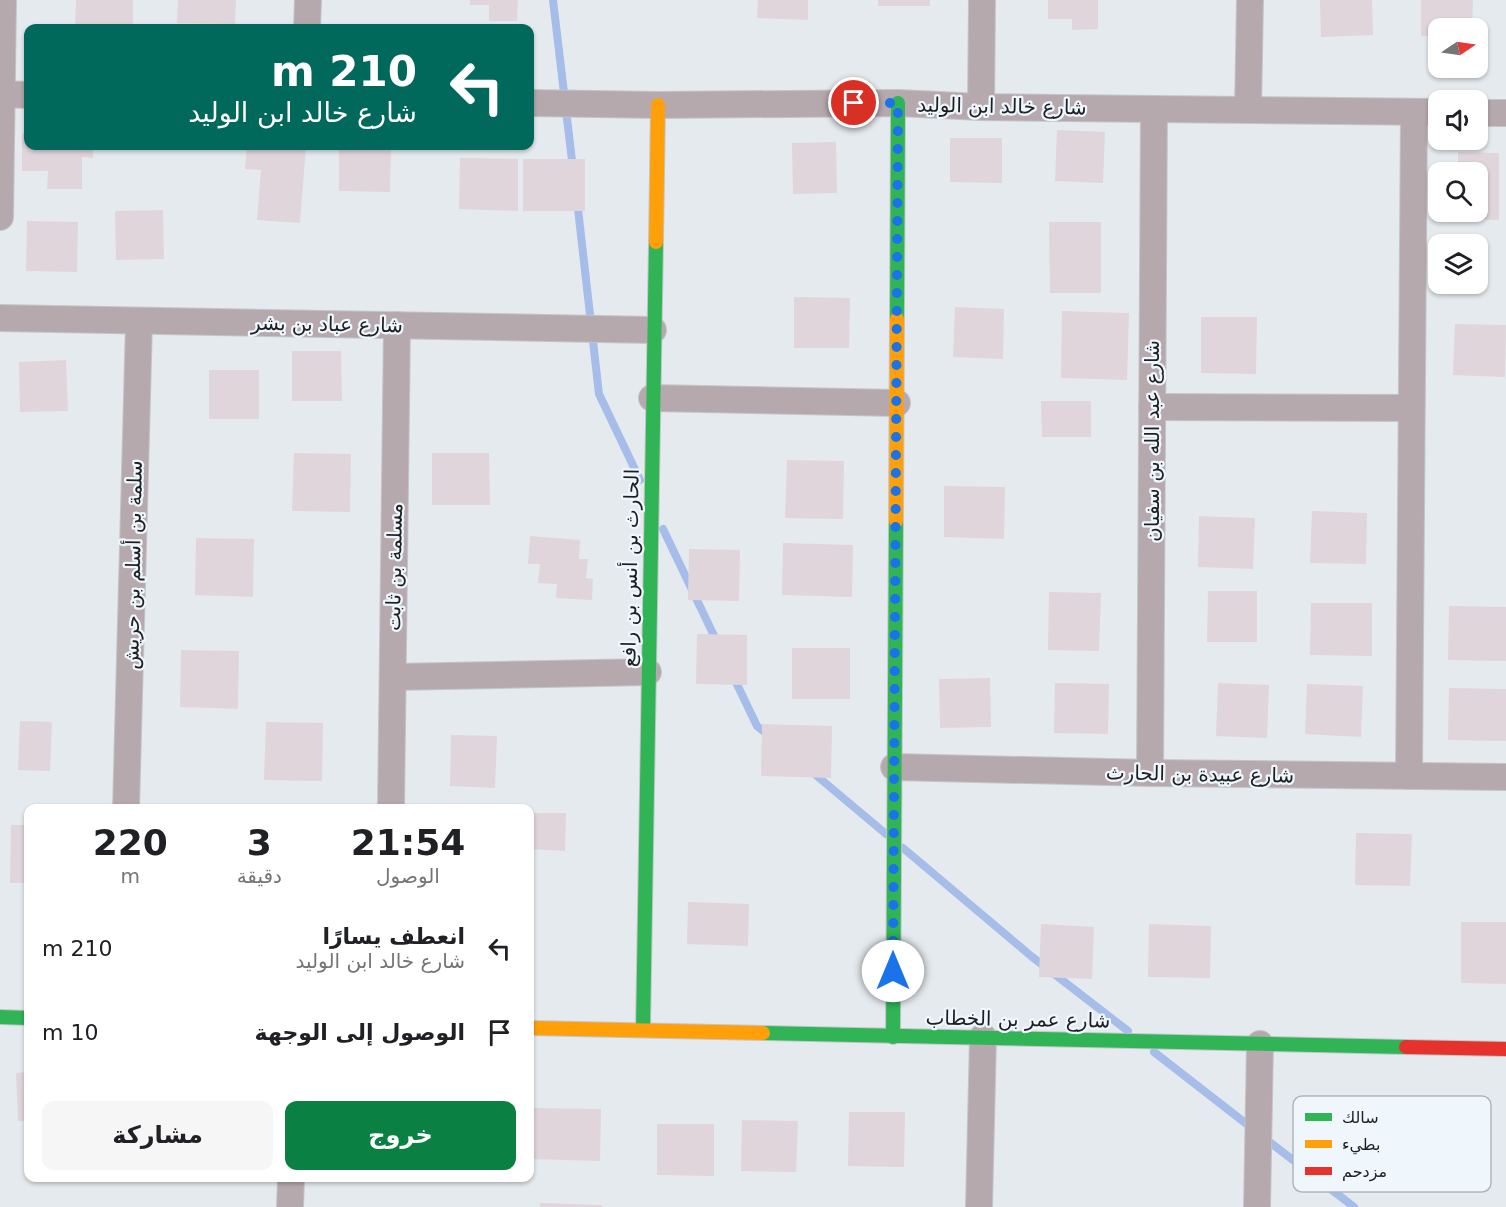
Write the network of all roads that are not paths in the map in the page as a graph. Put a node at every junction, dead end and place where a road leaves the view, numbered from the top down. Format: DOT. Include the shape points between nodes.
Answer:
graph roads {
  1 [pos="3,0"];
  2 [pos="308,0"];
  3 [pos="982,0"];
  4 [pos="1250,0"];
  5 [pos="308,24"];
  6 [pos="1,94"];
  7 [pos="24,95"];
  8 [pos="534,103"];
  9 [pos="898,103"];
  10 [pos="658,105"];
  11 [pos="981,107"];
  12 [pos="1154,109"];
  13 [pos="1248,110"];
  14 [pos="1426,112"];
  15 [pos="1488,113"];
  16 [pos="1506,113"];
  17 [pos="0,217"];
  18 [pos="0,318"];
  19 [pos="139,321"];
  20 [pos="397,325"];
  21 [pos="654,330"];
  22 [pos="652,398"];
  23 [pos="897,403"];
  24 [pos="1152,406"];
  25 [pos="1412,408"];
  26 [pos="648,672"];
  27 [pos="393,677"];
  28 [pos="894,767"];
  29 [pos="1150,773"];
  30 [pos="1409,776"];
  31 [pos="1506,777"];
  32 [pos="126,804"];
  33 [pos="391,804"];
  34 [pos="0,1017"];
  35 [pos="24,1018"];
  36 [pos="534,1028"];
  37 [pos="643,1030"];
  38 [pos="893,1037"];
  39 [pos="982,1038"];
  40 [pos="1260,1044"];
  41 [pos="1506,1049"];
  42 [pos="291,1182"];
  43 [pos="290,1207"];
  44 [pos="979,1207"];
  45 [pos="1257,1207"];
  1 -- 6 [label="street"];
  2 -- 5 [label="street"];
  3 -- 11 [label="street"];
  4 -- 13 [label="street"];
  6 -- 7 [label="street"];
  6 -- 17 [label="street"];
  8 -- 10 [label="street, شارع خالد ابن الوليد"];
  9 -- 10 [label="street, شارع خالد ابن الوليد"];
  9 -- 11 [label="street, شارع خالد ابن الوليد"];
  9 -- 23 [label="street"];
  10 -- 21 [label="street, الحارث بن أنس بن رافع"];
  11 -- 12 [label="street, شارع خالد ابن الوليد"];
  12 -- 13 [label="street, شارع خالد ابن الوليد"];
  12 -- 24 [label="street, شارع عبد الله بن سفيان"];
  13 -- 14 [label="street, شارع خالد ابن الوليد"];
  14 -- 25 [label="street"];
  15 -- 16 [label="street"];
  18 -- 19 [label="street, شارع عباد بن بشر"];
  19 -- 20 [label="street, شارع عباد بن بشر"];
  19 -- 32 [label="street, سلمة بن أسلم بن حريش"];
  20 -- 21 [label="street, شارع عباد بن بشر"];
  20 -- 27 [label="street, مسلمة بن ثابت"];
  21 -- 22 [label="street, الحارث بن أنس بن رافع"];
  22 -- 23 [label="street"];
  22 -- 26 [label="street, الحارث بن أنس بن رافع"];
  23 -- 28 [label="street"];
  24 -- 25 [label="street"];
  24 -- 29 [label="street, شارع عبد الله بن سفيان"];
  25 -- 30 [label="street"];
  26 -- 27 [label="street"];
  26 -- 37 [label="street, الحارث بن أنس بن رافع"];
  27 -- 33 [label="street, مسلمة بن ثابت"];
  28 -- 29 [label="street, شارع عبيدة بن الحارث"];
  28 -- 38 [label="street"];
  29 -- 30 [label="street, شارع عبيدة بن الحارث"];
  30 -- 31 [label="street, شارع عبيدة بن الحارث"];
  34 -- 35 [label="street"];
  36 -- 37 [label="street, شارع عمر بن الخطاب"];
  37 -- 38 [label="street, شارع عمر بن الخطاب"];
  38 -- 39 [label="street, شارع عمر بن الخطاب"];
  39 -- 40 [label="street, شارع عمر بن الخطاب"];
  39 -- 44 [label="street"];
  40 -- 41 [label="street, شارع عمر بن الخطاب"];
  40 -- 45 [label="street"];
  42 -- 43 [label="street"];
}
